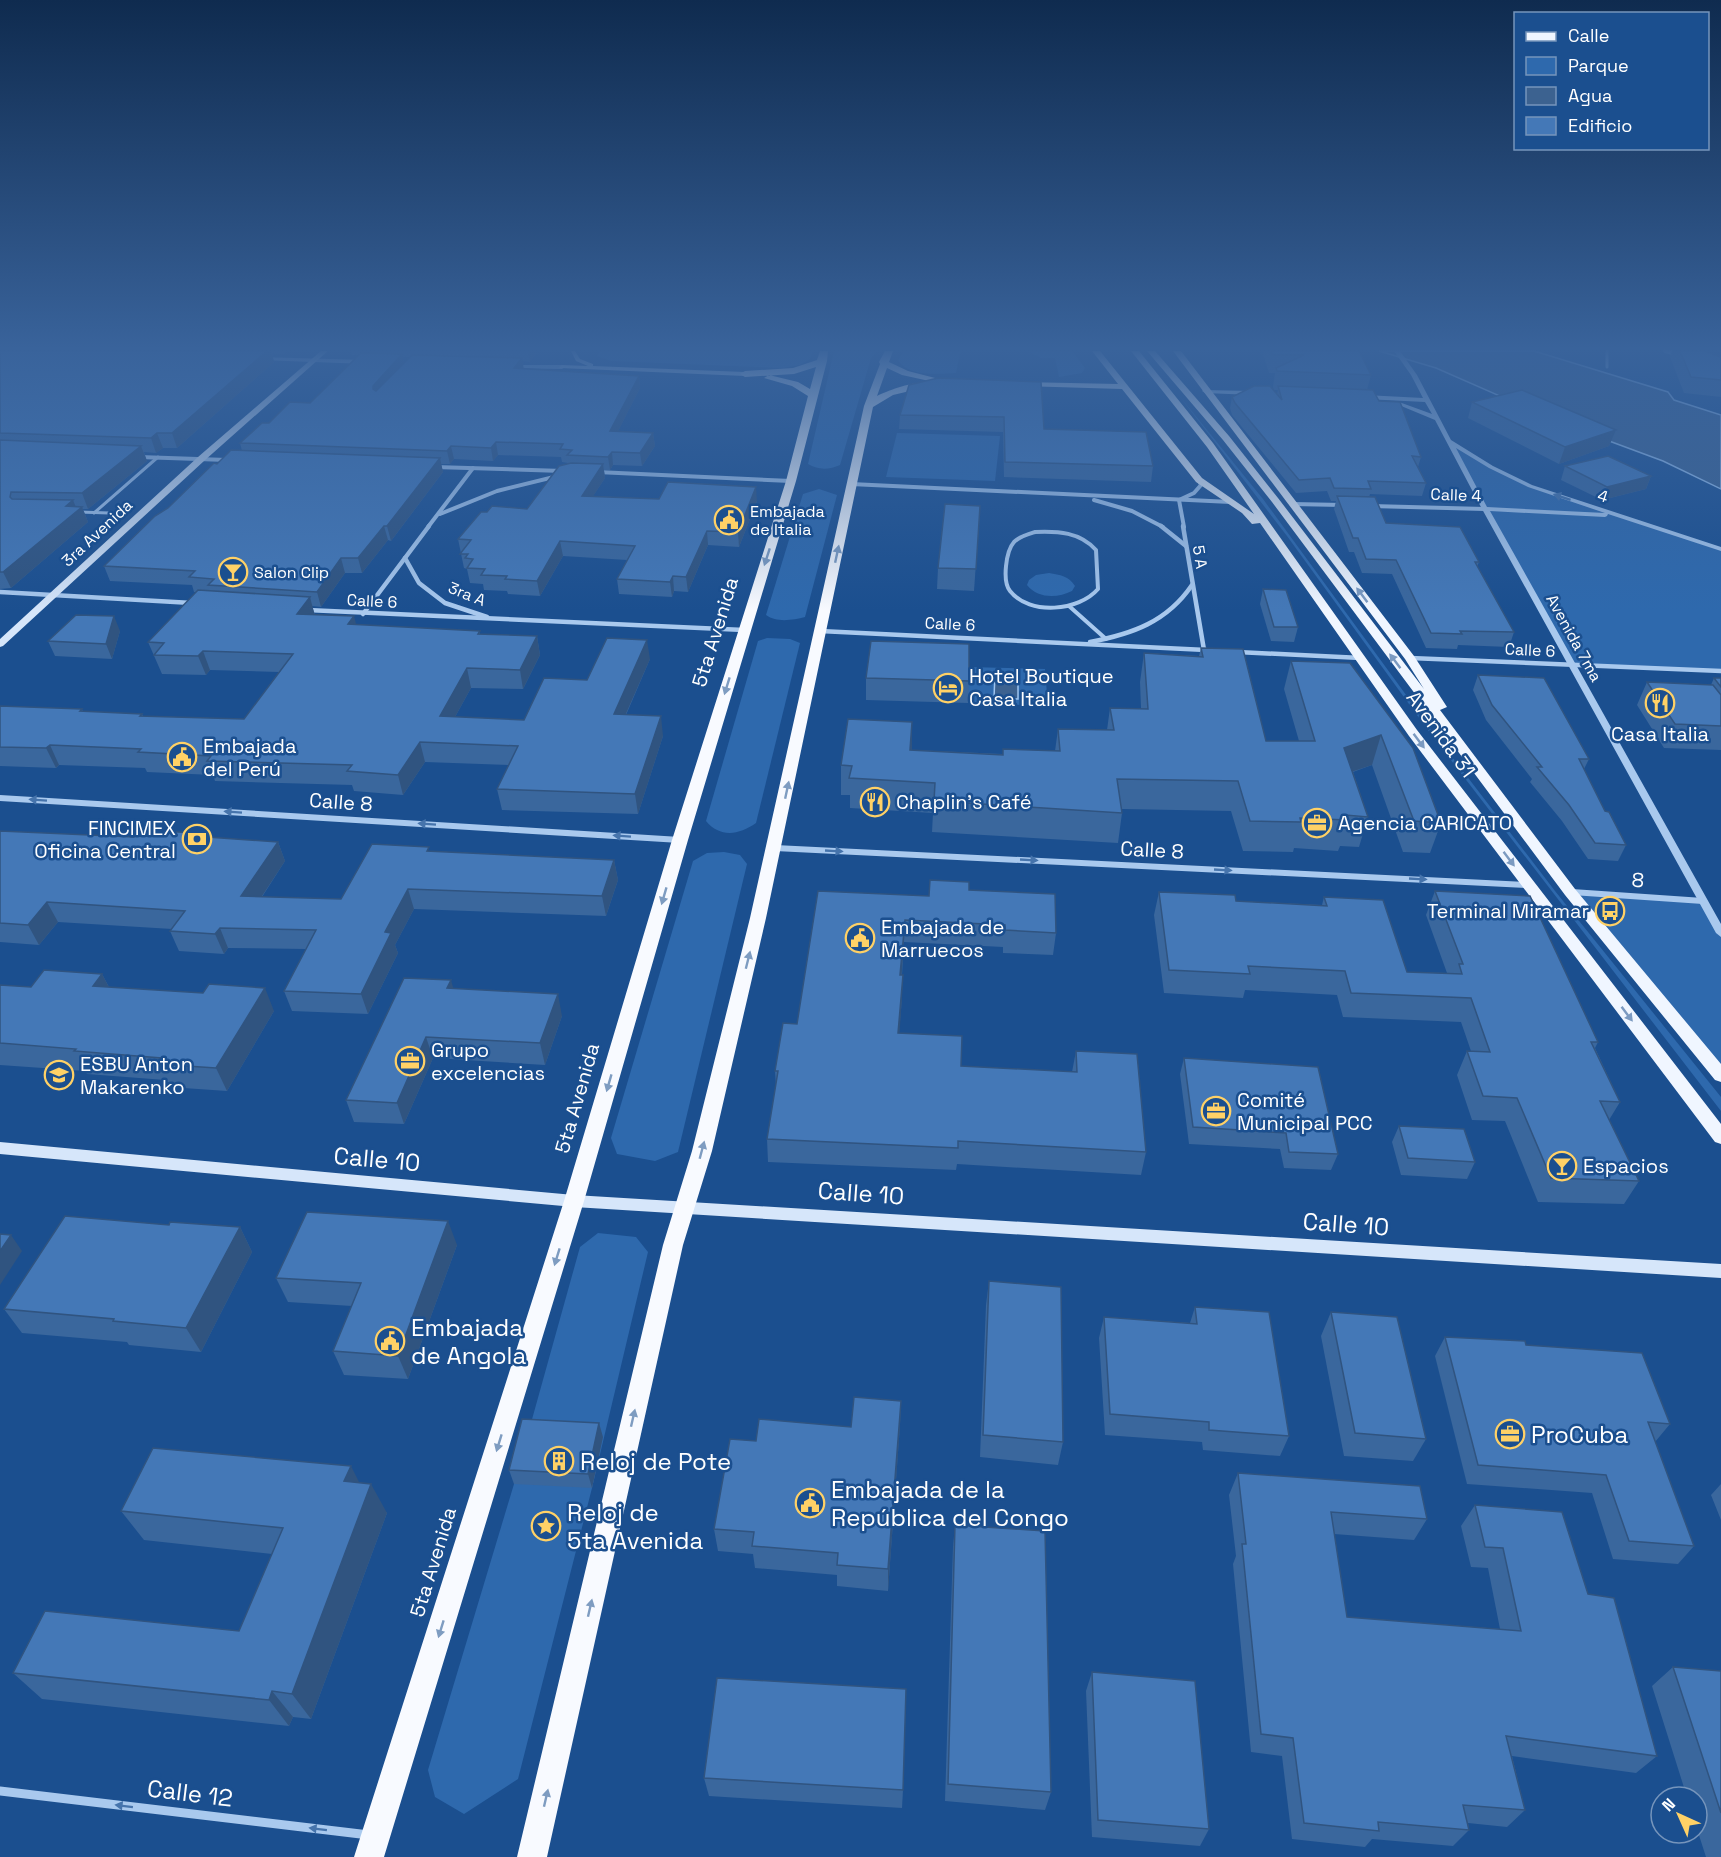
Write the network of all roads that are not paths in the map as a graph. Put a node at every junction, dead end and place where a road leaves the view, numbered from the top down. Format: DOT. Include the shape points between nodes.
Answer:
graph roads {
  1 [pos="226,438"];
  2 [pos="802,438"];
  3 [pos="862,438"];
  4 [pos="1164,438"];
  5 [pos="1204,438"];
  6 [pos="1226,438"];
  7 [pos="1241,438"];
  8 [pos="1447,438"];
  9 [pos="1449,441"];
  10 [pos="136,456"];
  11 [pos="158,457"];
  12 [pos="201,459"];
  13 [pos="236,460"];
  14 [pos="426,466"];
  15 [pos="473,468"];
  16 [pos="588,473"];
  17 [pos="1199,480"];
  18 [pos="791,481"];
  19 [pos="851,484"];
  20 [pos="1069,496"];
  21 [pos="1179,500"];
  22 [pos="1232,502"];
  23 [pos="1292,504"];
  24 [pos="1352,505"];
  25 [pos="1363,505"];
  26 [pos="1485,509"];
  27 [pos="72,512"];
  28 [pos="94,513"];
  29 [pos="109,513"];
  30 [pos="1618,515"];
  31 [pos="436,516"];
  32 [pos="1186,546"];
  33 [pos="1721,549"];
  34 [pos="1284,550"];
  35 [pos="405,558"];
  36 [pos="1192,585"];
  37 [pos="0,592"];
  38 [pos="53,594"];
  39 [pos="196,603"];
  40 [pos="1069,606"];
  41 [pos="304,610"];
  42 [pos="363,614"];
  43 [pos="538,621"];
  44 [pos="744,630"];
  45 [pos="820,631"];
  46 [pos="1106,639"];
  47 [pos="0,644"];
  48 [pos="1080,644"];
  49 [pos="1204,650"];
  50 [pos="1215,651"];
  51 [pos="1227,651"];
  52 [pos="1361,658"];
  53 [pos="1410,658"];
  54 [pos="1571,665"];
  55 [pos="1721,671"];
  56 [pos="1494,791"];
  57 [pos="0,798"];
  58 [pos="681,840"];
  59 [pos="775,848"];
  60 [pos="1528,885"];
  61 [pos="1570,891"];
  62 [pos="1703,901"];
  63 [pos="1721,933"];
  64 [pos="1721,1076"];
  65 [pos="1721,1137"];
  66 [pos="0,1148"];
  67 [pos="574,1201"];
  68 [pos="687,1206"];
  69 [pos="1721,1271"];
  70 [pos="0,1791"];
  71 [pos="373,1846"];
  72 [pos="535,1856"];
  1 -- 12 [label="main road, 3ra Avenida"];
  2 -- 18 [label="highway, 5ta Avenida"];
  3 -- 19 [label="highway"];
  4 -- 17 [label="main road"];
  5 -- 34 [label="main road, Avenida 31"];
  56 -- 6 [label="main road, Avenida 31, one-way"];
  7 -- 23 [label="main road"];
  8 -- 9 [label="street, Avenida 7ma"];
  9 -- 26 [label="street, Avenida 7ma"];
  30 -- 9 [label="street, 4, one-way" via="1530,486"];
  10 -- 11 [label="street"];
  11 -- 12 [label="street"];
  11 -- 28 [label="lane"];
  12 -- 13 [label="street"];
  12 -- 38 [label="main road, 3ra Avenida"];
  14 -- 15 [label="street"];
  15 -- 31 [label="street"];
  15 -- 31 [label="street" via="565,473 475,496"];
  16 -- 18 [label="street"];
  17 -- 21 [label="street" via="1201,486 1194,493"];
  17 -- 22 [label="main road"];
  18 -- 44 [label="highway, 5ta Avenida, one-way"];
  19 -- 20 [label="street"];
  45 -- 19 [label="highway, one-way"];
  20 -- 21 [label="street"];
  20 -- 32 [label="street" via="1122,507 1148,518"];
  21 -- 22 [label="street"];
  21 -- 32 [label="street, 5 A"];
  22 -- 34 [label="main road"];
  23 -- 24 [label="street"];
  53 -- 23 [label="main road, one-way"];
  25 -- 26 [label="street, Calle 4"];
  26 -- 30 [label="street, Calle 4"];
  26 -- 54 [label="street, Avenida 7ma"];
  27 -- 28 [label="lane"];
  28 -- 29 [label="lane"];
  30 -- 33 [label="street, 4"];
  31 -- 35 [label="street"];
  32 -- 36 [label="street, 5 A"];
  34 -- 52 [label="main road, Avenida 31"];
  35 -- 42 [label="street"];
  35 -- 43 [label="street, 3ra A" via="419,583 445,603 486,617"];
  36 -- 46 [label="street, Calle 6" via="1183,601 1161,620"];
  36 -- 49 [label="street, 5 A"];
  37 -- 38 [label="street"];
  38 -- 39 [label="street"];
  38 -- 47 [label="main road, 3ra Avenida"];
  40 -- 40 [label="lane" via="1089,600 1098,590 1096,550 1092,545 1078,536 1057,532 1035,532 1012,542 1006,584 1009,590 1033,604"];
  40 -- 46 [label="lane"];
  41 -- 42 [label="street, Calle 6"];
  42 -- 43 [label="street, Calle 6"];
  43 -- 44 [label="street, Calle 6"];
  44 -- 58 [label="highway, 5ta Avenida, one-way"];
  45 -- 48 [label="street, Calle 6"];
  59 -- 45 [label="highway, one-way"];
  46 -- 48 [label="street, Calle 6"];
  48 -- 49 [label="street, Calle 6"];
  49 -- 50 [label="street, Calle 6"];
  51 -- 52 [label="street"];
  52 -- 60 [label="main road, Avenida 31, one-way"];
  53 -- 54 [label="street, Calle 6"];
  53 -- 56 [label="main road"];
  54 -- 55 [label="street, Calle 6"];
  54 -- 62 [label="street, Avenida 7ma"];
  56 -- 61 [label="main road, Avenida 31"];
  58 -- 57 [label="street, Calle 8, one-way"];
  58 -- 67 [label="highway, 5ta Avenida, one-way"];
  59 -- 60 [label="street, Calle 8, one-way"];
  68 -- 59 [label="highway, one-way"];
  60 -- 65 [label="main road, Avenida 31, one-way"];
  61 -- 62 [label="street, 8"];
  61 -- 64 [label="main road, Avenida 31"];
  62 -- 63 [label="street, Avenida 7ma"];
  66 -- 67 [label="main road, Calle 10"];
  67 -- 68 [label="main road, Calle 10"];
  67 -- 71 [label="highway, 5ta Avenida, one-way"];
  68 -- 69 [label="main road, Calle 10"];
  72 -- 68 [label="highway, one-way" via="673,1245"];
  71 -- 70 [label="street, Calle 12, one-way"];
}
